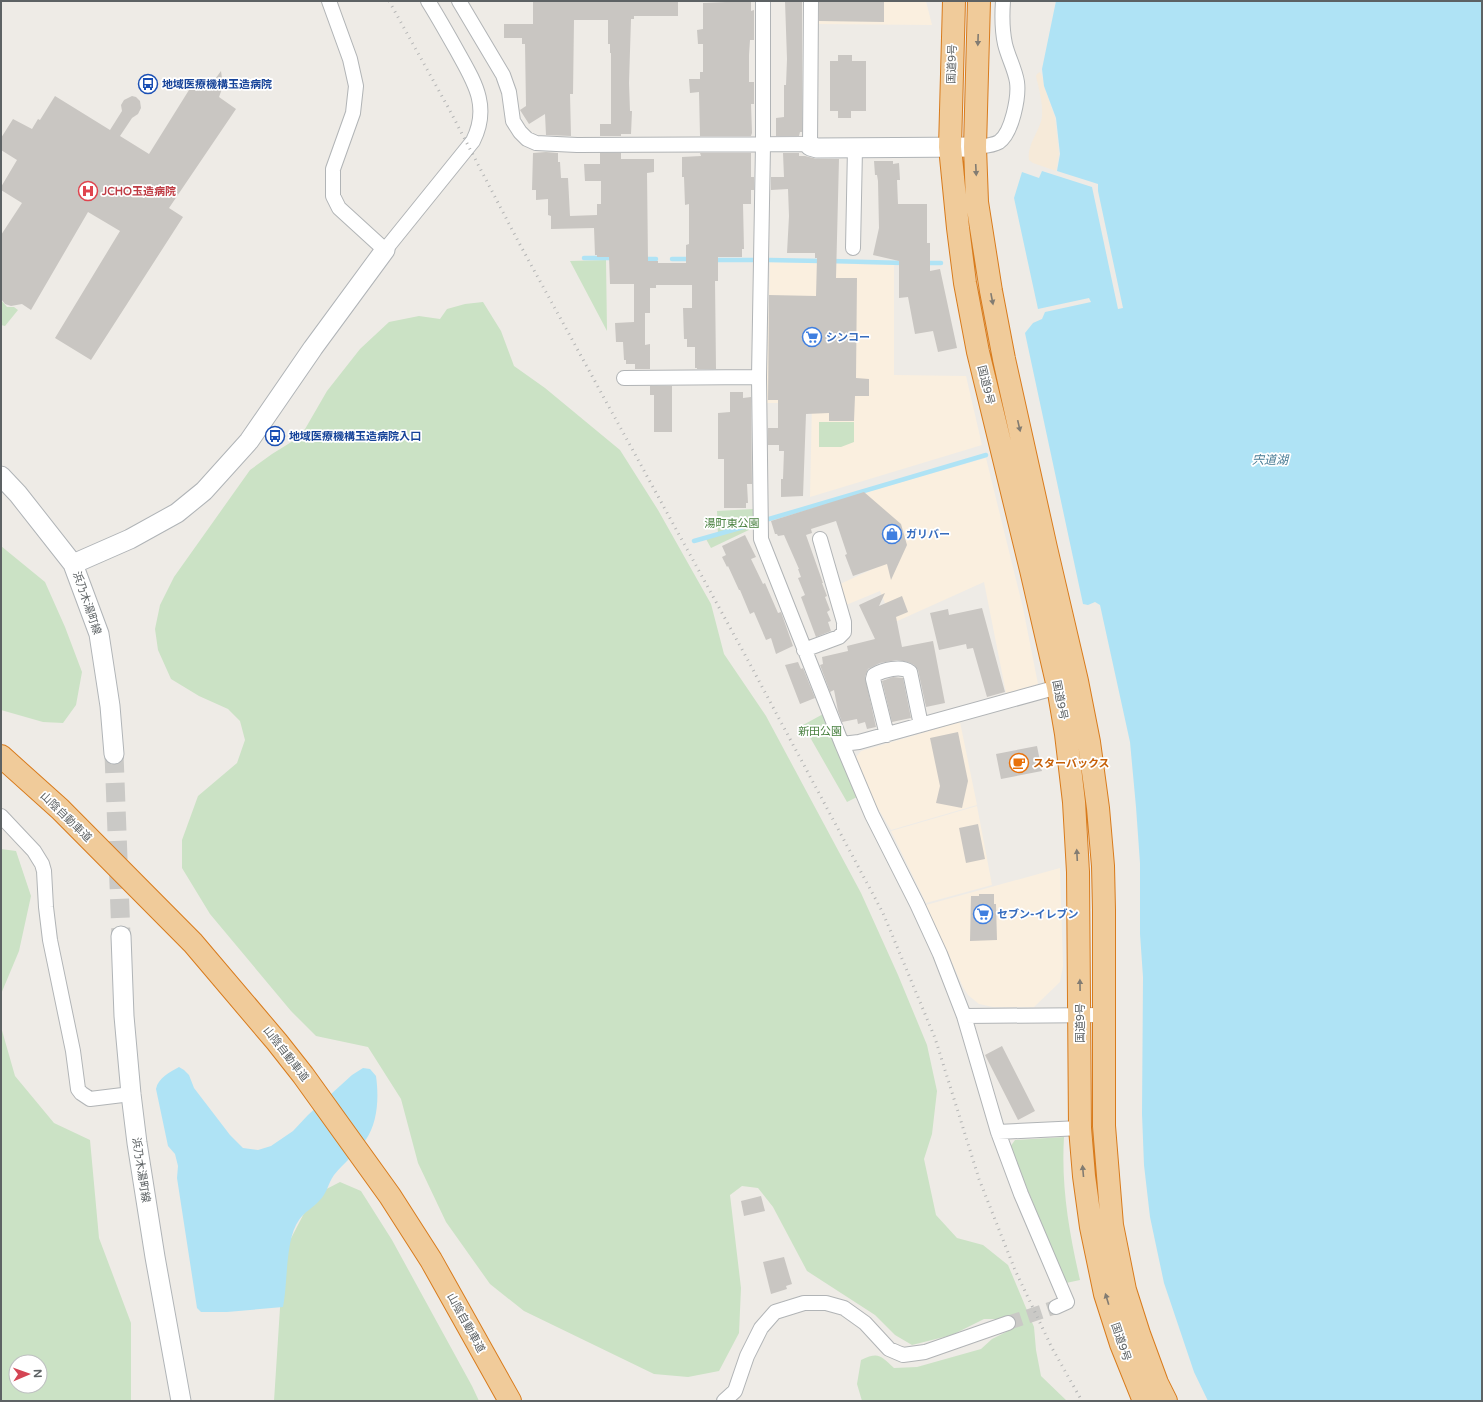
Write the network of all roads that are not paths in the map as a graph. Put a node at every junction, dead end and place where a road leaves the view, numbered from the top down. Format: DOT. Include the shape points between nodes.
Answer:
graph roads {
  1 [pos="329,1"];
  2 [pos="428,1"];
  3 [pos="763,1"];
  4 [pos="811,1"];
  5 [pos="954,1"];
  6 [pos="979,1"];
  7 [pos="1003,1"];
  8 [pos="461,2"];
  9 [pos="763,145"];
  10 [pos="810,146"];
  11 [pos="950,147"];
  12 [pos="975,147"];
  13 [pos="855,148"];
  14 [pos="854,248"];
  15 [pos="385,250"];
  16 [pos="624,378"];
  17 [pos="759,378"];
  18 [pos="1,476"];
  19 [pos="820,539"];
  20 [pos="73,564"];
  21 [pos="804,650"];
  22 [pos="1058,686"];
  23 [pos="921,725"];
  24 [pos="887,735"];
  25 [pos="842,744"];
  26 [pos="114,754"];
  27 [pos="1,756"];
  28 [pos="1,768"];
  29 [pos="1,816"];
  30 [pos="121,936"];
  31 [pos="1105,1015"];
  32 [pos="964,1016"];
  33 [pos="1080,1016"];
  34 [pos="300,1078"];
  35 [pos="131,1094"];
  36 [pos="1080,1128"];
  37 [pos="998,1132"];
  38 [pos="387,1199"];
  39 [pos="1056,1307"];
  40 [pos="1008,1324"];
  41 [pos="182,1401"];
  42 [pos="500,1401"];
  43 [pos="510,1401"];
  44 [pos="724,1401"];
  45 [pos="1144,1401"];
  46 [pos="1166,1401"];
  1 -- 15 [label="street" via="350,59 356,86 353,113 333,169 333,196 339,208"];
  2 -- 15 [label="street" via="476,85 480,121 473,141"];
  3 -- 9 [label="street"];
  4 -- 10 [label="street"];
  5 -- 11 [label="highway, 国道9号"];
  6 -- 12 [label="highway, 国道9号, one-way"];
  7 -- 12 [label="street" via="1005,43 1017,82 1017,103 1002,139 993,144"];
  8 -- 9 [label="street" via="502,75 513,121 527,139 544,144 577,145"];
  9 -- 10 [label="street"];
  9 -- 17 [label="street"];
  10 -- 13 [label="main road"];
  11 -- 12 [label="main road"];
  11 -- 13 [label="main road"];
  11 -- 22 [label="highway, 国道9号" via="965,283 978,352"];
  12 -- 31 [label="highway, 国道9号, one-way" via="978,202 1002,352 1077,681 1090,749 1103,866"];
  13 -- 14 [label="street"];
  15 -- 20 [label="main road" via="249,440 204,491 171,517 130,539"];
  16 -- 17 [label="street"];
  17 -- 21 [label="street" via="761,539"];
  18 -- 20 [label="main road, 浜乃木湯町線"];
  19 -- 21 [label="street" via="844,622 844,632 839,637"];
  20 -- 26 [label="main road, 浜乃木湯町線" via="99,634"];
  21 -- 25 [label="street"];
  22 -- 23 [label="street"];
  33 -- 22 [label="highway, 国道9号, one-way" via="1078,872 1074,802"];
  23 -- 24 [label="street"];
  23 -- 24 [label="street" via="910,672 900,668 878,673 873,679"];
  24 -- 25 [label="street"];
  25 -- 32 [label="street" via="872,815 940,954"];
  27 -- 34 [label="highway, 山陰自動車道" via="60,809 193,944 277,1042"];
  28 -- 34 [label="highway, 山陰自動車道" via="54,816 187,951"];
  29 -- 35 [label="street" via="34,851 44,871 50,940 73,1051 78,1089 90,1099"];
  30 -- 35 [label="main road, 浜乃木湯町線" via="124,1016"];
  31 -- 33 [label="street"];
  31 -- 46 [label="highway, 国道9号" via="1104,1126 1112,1225 1125,1290 1141,1341"];
  32 -- 33 [label="street"];
  32 -- 37 [label="street"];
  33 -- 36 [label="highway, 国道9号"];
  34 -- 38 [label="highway, 山陰自動車道"];
  35 -- 41 [label="main road, 浜乃木湯町線" via="155,1257"];
  36 -- 37 [label="street"];
  45 -- 36 [label="highway, 国道9号, one-way" via="1121,1344 1105,1294 1090,1219"];
  37 -- 39 [label="street" via="1067,1302"];
  38 -- 42 [label="highway, 山陰自動車道"];
  38 -- 43 [label="highway, 山陰自動車道" via="431,1260"];
  40 -- 44 [label="street" via="925,1352 903,1354 889,1349 865,1323 844,1308 826,1303 804,1303 775,1312 761,1328 747,1356 735,1391"];
}
